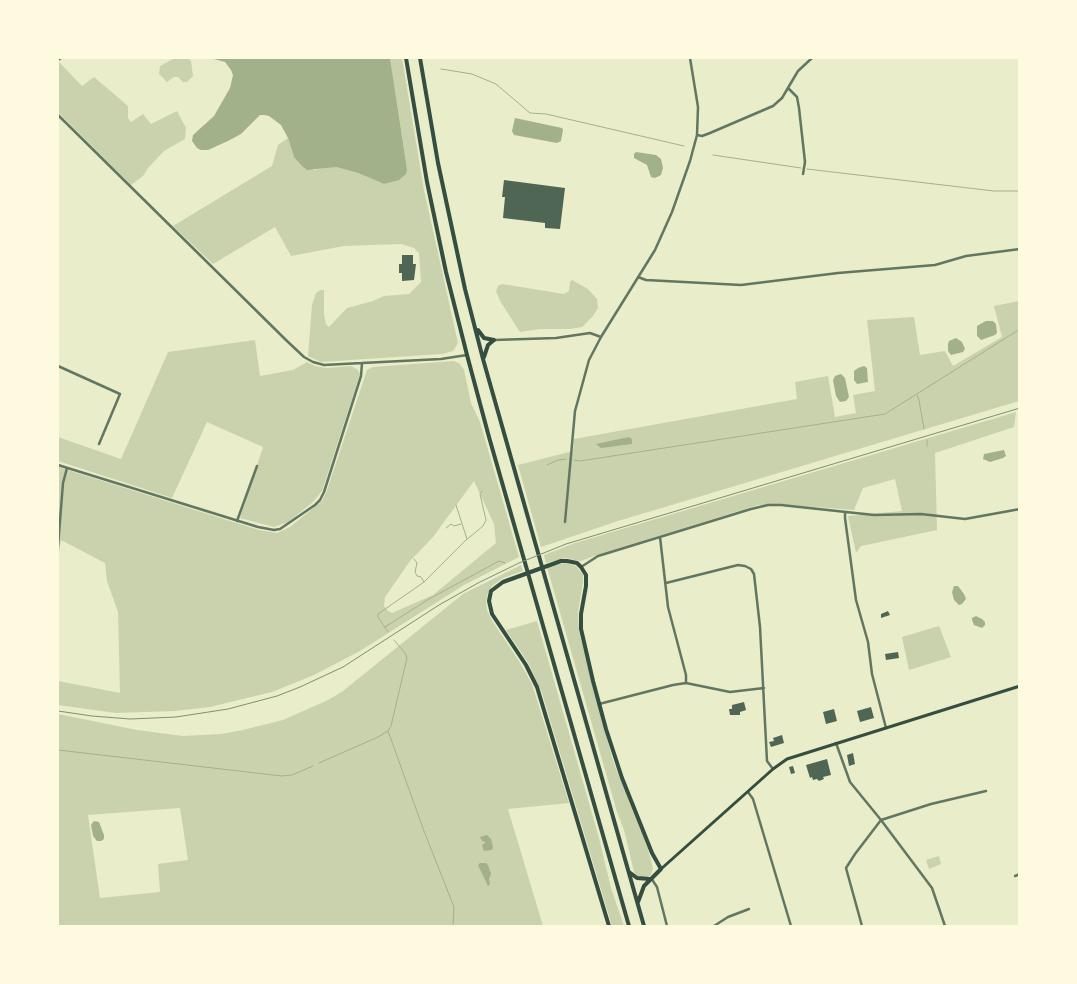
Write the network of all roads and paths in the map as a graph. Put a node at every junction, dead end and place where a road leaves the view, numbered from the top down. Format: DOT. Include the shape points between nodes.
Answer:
graph roads {
  1 [pos="61,58"];
  2 [pos="406,58"];
  3 [pos="420,58"];
  4 [pos="690,58"];
  5 [pos="812,58"];
  6 [pos="58,60"];
  7 [pos="788,88"];
  8 [pos="58,116"];
  9 [pos="697,135"];
  10 [pos="803,174"];
  11 [pos="1020,249"];
  12 [pos="638,277"];
  13 [pos="476,326"];
  14 [pos="601,337"];
  15 [pos="494,340"];
  16 [pos="467,355"];
  17 [pos="483,359"];
  18 [pos="362,363"];
  19 [pos="58,366"];
  20 [pos="99,444"];
  21 [pos="58,465"];
  22 [pos="257,466"];
  23 [pos="67,468"];
  24 [pos="1020,509"];
  25 [pos="845,512"];
  26 [pos="237,521"];
  27 [pos="565,522"];
  28 [pos="660,537"];
  29 [pos="58,546"];
  30 [pos="581,567"];
  31 [pos="666,583"];
  32 [pos="686,683"];
  33 [pos="1020,686"];
  34 [pos="764,688"];
  35 [pos="599,704"];
  36 [pos="886,728"];
  37 [pos="836,743"];
  38 [pos="773,769"];
  39 [pos="986,791"];
  40 [pos="748,792"];
  41 [pos="881,820"];
  42 [pos="661,869"];
  43 [pos="628,870"];
  44 [pos="1020,874"];
  45 [pos="1015,876"];
  46 [pos="650,878"];
  47 [pos="638,904"];
  48 [pos="749,909"];
  49 [pos="609,926"];
  50 [pos="629,926"];
  51 [pos="644,926"];
  52 [pos="667,926"];
  53 [pos="714,926"];
  54 [pos="791,926"];
  55 [pos="862,926"];
  56 [pos="945,926"];
  1 -- 6 [label="street"];
  2 -- 16 [label="highway" via="429,191"];
  3 -- 13 [label="highway" via="445,200"];
  4 -- 9 [label="street" via="698,108"];
  5 -- 7 [label="street" via="798,71"];
  7 -- 9 [label="street" via="778,102 766,110 710,134"];
  7 -- 10 [label="street" via="795,94 800,108"];
  8 -- 18 [label="street" via="304,357 320,364"];
  9 -- 12 [label="street" via="672,212 655,250"];
  11 -- 12 [label="street" via="966,256 935,265 741,284"];
  12 -- 14 [label="street"];
  13 -- 15 [label="highway" via="484,338"];
  13 -- 17 [label="highway"];
  14 -- 15 [label="street" via="590,334"];
  14 -- 27 [label="street" via="588,360 575,410"];
  15 -- 17 [label="highway" via="486,348"];
  16 -- 18 [label="street"];
  16 -- 50 [label="highway"];
  17 -- 43 [label="highway"];
  18 -- 26 [label="street" via="320,500 280,530"];
  19 -- 20 [label="street" via="120,394"];
  21 -- 23 [label="street"];
  22 -- 26 [label="street"];
  23 -- 26 [label="street"];
  23 -- 29 [label="street"];
  24 -- 25 [label="street" via="966,519"];
  25 -- 28 [label="street" via="768,505"];
  25 -- 36 [label="street" via="856,600"];
  28 -- 30 [label="street" via="598,556"];
  28 -- 31 [label="street"];
  30 -- 35 [label="highway" via="586,581 580,614 581,629"];
  30 -- 49 [label="highway" via="572,561 561,561 516,576 494,588 489,601 492,614 537,687"];
  31 -- 32 [label="street"];
  31 -- 34 [label="street" via="738,565 751,569"];
  32 -- 34 [label="street" via="730,692"];
  32 -- 35 [label="street"];
  33 -- 36 [label="main road"];
  34 -- 38 [label="street" via="767,761"];
  35 -- 42 [label="highway" via="622,778"];
  36 -- 37 [label="main road"];
  37 -- 38 [label="main road" via="787,759"];
  37 -- 41 [label="street" via="850,782"];
  38 -- 40 [label="main road"];
  39 -- 41 [label="street"];
  40 -- 42 [label="main road"];
  40 -- 54 [label="street" via="753,799"];
  41 -- 55 [label="street" via="846,868"];
  41 -- 56 [label="street" via="932,888"];
  42 -- 46 [label="highway"];
  43 -- 46 [label="highway" via="637,878"];
  43 -- 47 [label="highway"];
  44 -- 45 [label="street"];
  46 -- 47 [label="highway"];
  46 -- 52 [label="street" via="657,887"];
  47 -- 51 [label="highway"];
  48 -- 53 [label="street"];
}
